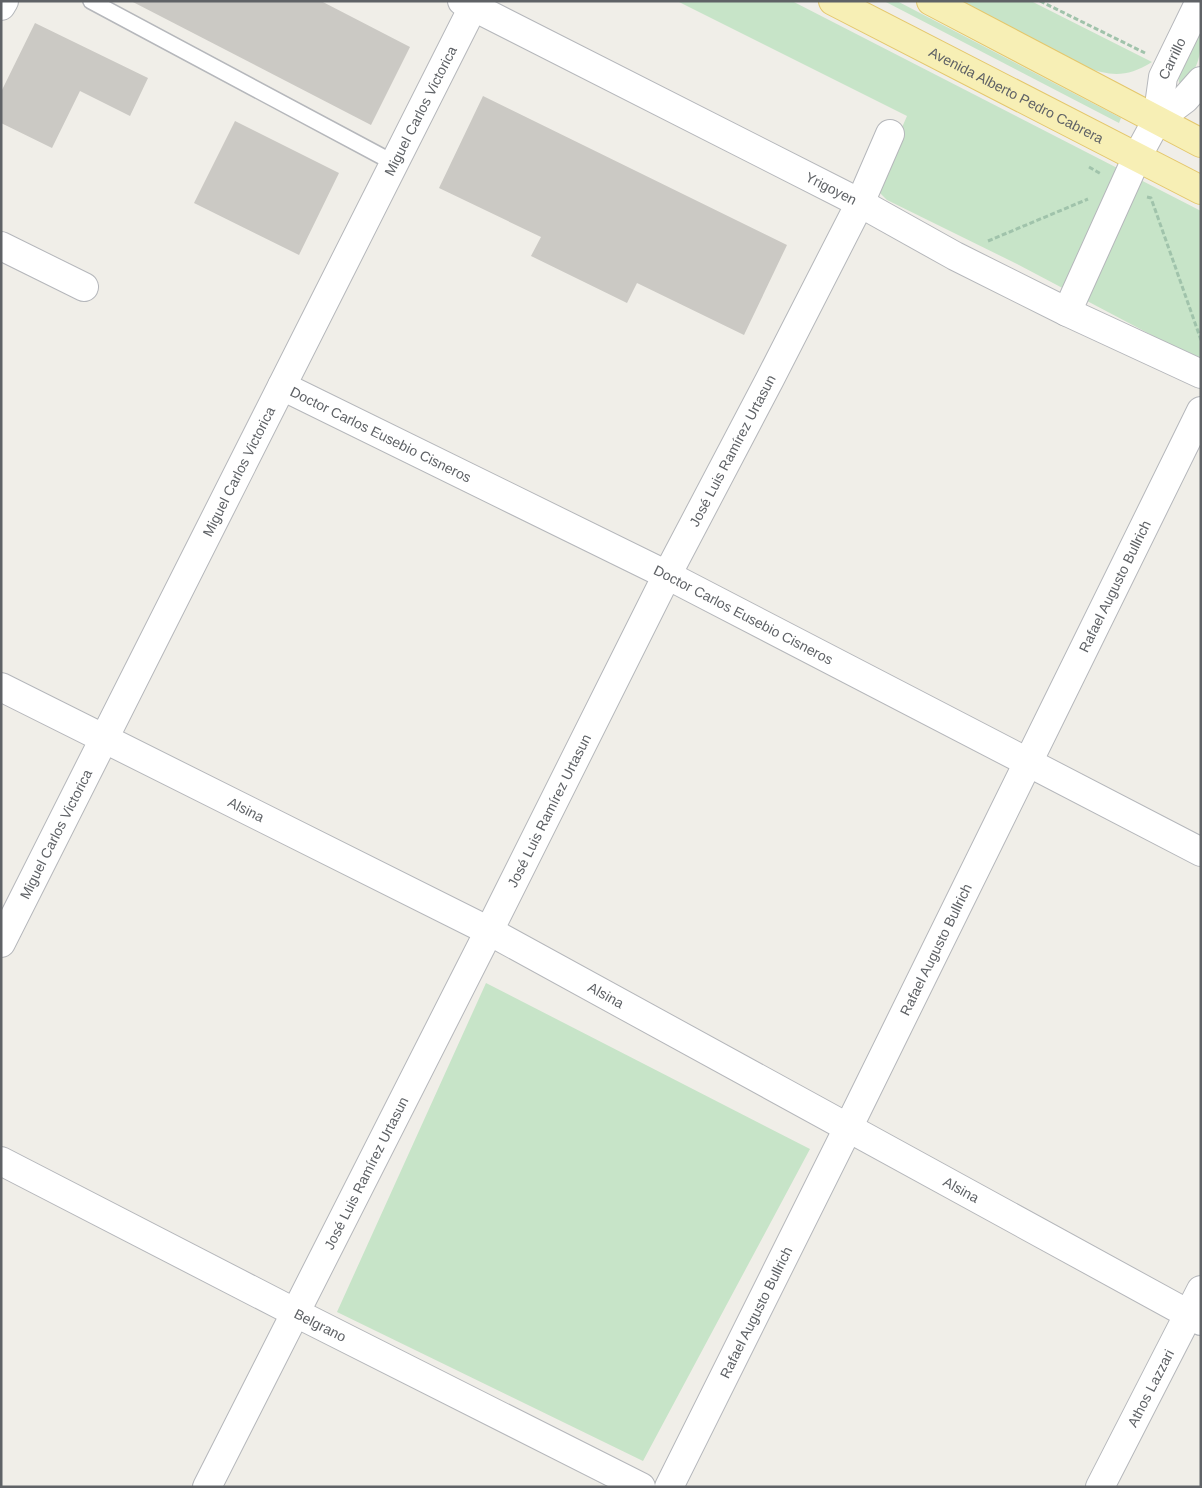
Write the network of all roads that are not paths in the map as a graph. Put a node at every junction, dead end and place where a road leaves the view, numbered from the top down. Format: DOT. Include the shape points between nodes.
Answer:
graph roads {
  1 [pos="4,1"];
  2 [pos="91,1"];
  3 [pos="832,1"];
  4 [pos="931,1"];
  5 [pos="1200,1"];
  6 [pos="470,3"];
  7 [pos="1,6"];
  8 [pos="1201,81"];
  9 [pos="1157,120"];
  10 [pos="890,134"];
  11 [pos="1201,143"];
  12 [pos="1137,157"];
  13 [pos="394,163"];
  14 [pos="1201,190"];
  15 [pos="860,202"];
  16 [pos="1,246"];
  17 [pos="84,287"];
  18 [pos="1067,312"];
  19 [pos="1201,374"];
  20 [pos="282,386"];
  21 [pos="1201,411"];
  22 [pos="667,575"];
  23 [pos="1,686"];
  24 [pos="105,739"];
  25 [pos="1028,762"];
  26 [pos="1201,852"];
  27 [pos="490,931"];
  28 [pos="1,943"];
  29 [pos="848,1128"];
  30 [pos="1,1161"];
  31 [pos="1201,1290"];
  32 [pos="296,1313"];
  33 [pos="1194,1318"];
  34 [pos="207,1487"];
  35 [pos="641,1487"];
  36 [pos="669,1487"];
  37 [pos="1100,1487"];
  1 -- 7 [label="street"];
  2 -- 13 [label="lane"];
  3 -- 12 [label="main road, Avenida Alberto Pedro Cabrera"];
  4 -- 9 [label="main road"];
  5 -- 9 [label="street, Carrillo" via="1163,77"];
  6 -- 13 [label="street, Miguel Carlos Victorica"];
  6 -- 15 [label="street, Yrigoyen"];
  8 -- 9 [label="street, Carrillo" via="1185,99"];
  9 -- 11 [label="main road"];
  9 -- 12 [label="street, Carrillo"];
  10 -- 15 [label="street, José Luis Ramírez Urtasun"];
  12 -- 14 [label="main road, Avenida Alberto Pedro Cabrera"];
  12 -- 18 [label="street, Carrillo"];
  13 -- 20 [label="street, Miguel Carlos Victorica"];
  15 -- 18 [label="street, Yrigoyen" via="955,256"];
  15 -- 22 [label="street, José Luis Ramírez Urtasun"];
  16 -- 17 [label="street"];
  18 -- 19 [label="street, Yrigoyen"];
  20 -- 22 [label="street, Doctor Carlos Eusebio Cisneros"];
  20 -- 24 [label="street, Miguel Carlos Victorica"];
  21 -- 25 [label="street, Rafael Augusto Bullrich"];
  22 -- 25 [label="street, Doctor Carlos Eusebio Cisneros"];
  22 -- 27 [label="street, José Luis Ramírez Urtasun"];
  23 -- 24 [label="street, Alsina"];
  24 -- 27 [label="street, Alsina"];
  24 -- 28 [label="street, Miguel Carlos Victorica"];
  25 -- 26 [label="street, Doctor Carlos Eusebio Cisneros"];
  25 -- 29 [label="street, Rafael Augusto Bullrich"];
  27 -- 29 [label="street, Alsina"];
  27 -- 32 [label="street, José Luis Ramírez Urtasun"];
  29 -- 33 [label="street, Alsina"];
  29 -- 36 [label="street, Rafael Augusto Bullrich"];
  30 -- 32 [label="street, Belgrano"];
  31 -- 33 [label="street, Athos Lazzari"];
  32 -- 34 [label="street, José Luis Ramírez Urtasun"];
  32 -- 35 [label="street, Belgrano"];
  33 -- 37 [label="street, Athos Lazzari"];
}
